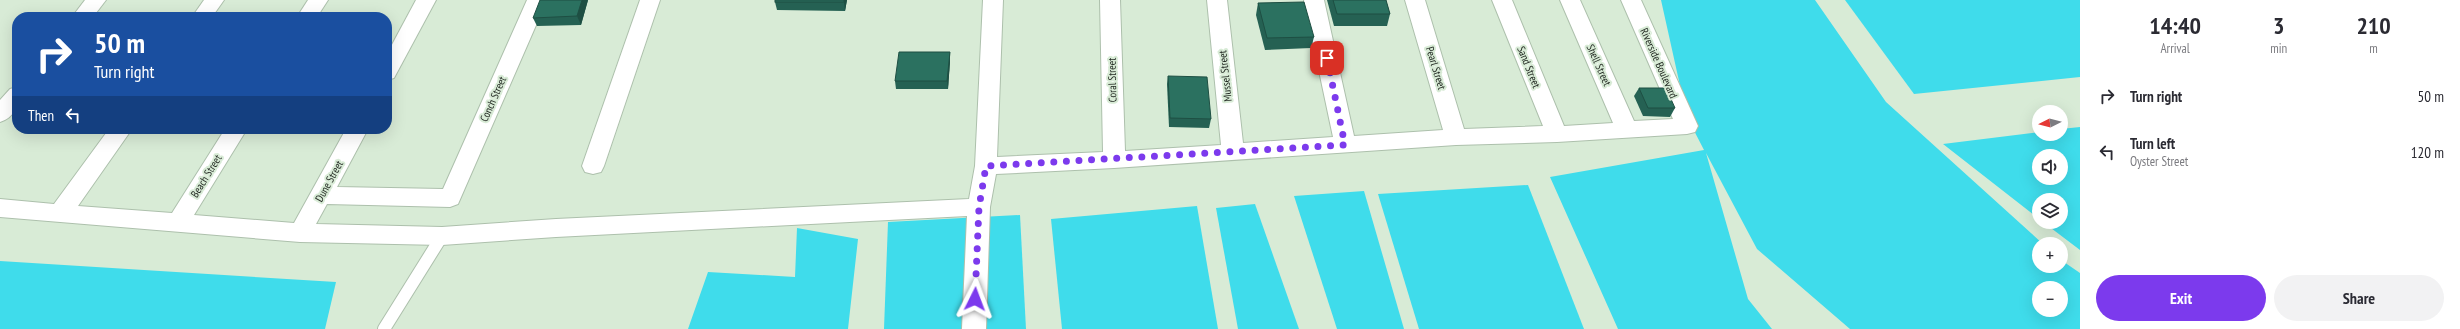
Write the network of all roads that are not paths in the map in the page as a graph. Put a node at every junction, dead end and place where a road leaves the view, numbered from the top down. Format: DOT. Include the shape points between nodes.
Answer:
graph roads {
  1 [pos="96,0"];
  2 [pos="214,0"];
  3 [pos="318,0"];
  4 [pos="426,0"];
  5 [pos="536,0"];
  6 [pos="650,0"];
  7 [pos="993,0"];
  8 [pos="1110,0"];
  9 [pos="1217,0"];
  10 [pos="1314,0"];
  11 [pos="1415,0"];
  12 [pos="1502,0"];
  13 [pos="1570,0"];
  14 [pos="1631,0"];
  15 [pos="86,12"];
  16 [pos="206,12"];
  17 [pos="310,12"];
  18 [pos="392,64"];
  19 [pos="12,100"];
  20 [pos="0,114"];
  21 [pos="1627,130"];
  22 [pos="117,134"];
  23 [pos="233,134"];
  24 [pos="354,134"];
  25 [pos="1557,134"];
  26 [pos="1456,137"];
  27 [pos="1345,145"];
  28 [pos="1233,151"];
  29 [pos="1114,160"];
  30 [pos="593,166"];
  31 [pos="986,166"];
  32 [pos="322,195"];
  33 [pos="979,207"];
  34 [pos="0,208"];
  35 [pos="60,213"];
  36 [pos="176,224"];
  37 [pos="300,232"];
  38 [pos="442,236"];
  39 [pos="384,329"];
  40 [pos="974,329"];
  1 -- 15 [label="street"];
  2 -- 16 [label="street"];
  3 -- 17 [label="street"];
  4 -- 18 [label="street"];
  5 -- 32 [label="street, Conch Street" via="450,198"];
  6 -- 30 [label="street"];
  7 -- 31 [label="street"];
  8 -- 29 [label="street, Coral Street"];
  9 -- 28 [label="street, Mussel Street"];
  10 -- 27 [label="street"];
  11 -- 26 [label="street, Pearl Street"];
  12 -- 25 [label="street, Sand Street"];
  13 -- 21 [label="street, Shell Street"];
  14 -- 21 [label="street, Riverside Boulevard" via="1688,126"];
  19 -- 20 [label="street"];
  21 -- 25 [label="street"];
  22 -- 35 [label="street"];
  23 -- 36 [label="street, Beach Street"];
  24 -- 32 [label="street, Dune Street"];
  25 -- 26 [label="street"];
  26 -- 27 [label="street"];
  27 -- 28 [label="street"];
  28 -- 29 [label="street"];
  29 -- 31 [label="street"];
  31 -- 33 [label="street"];
  32 -- 37 [label="street, Dune Street"];
  33 -- 38 [label="street"];
  33 -- 40 [label="street"];
  34 -- 35 [label="street"];
  35 -- 36 [label="street"];
  36 -- 37 [label="street"];
  37 -- 38 [label="street"];
  38 -- 39 [label="lane"];
}
